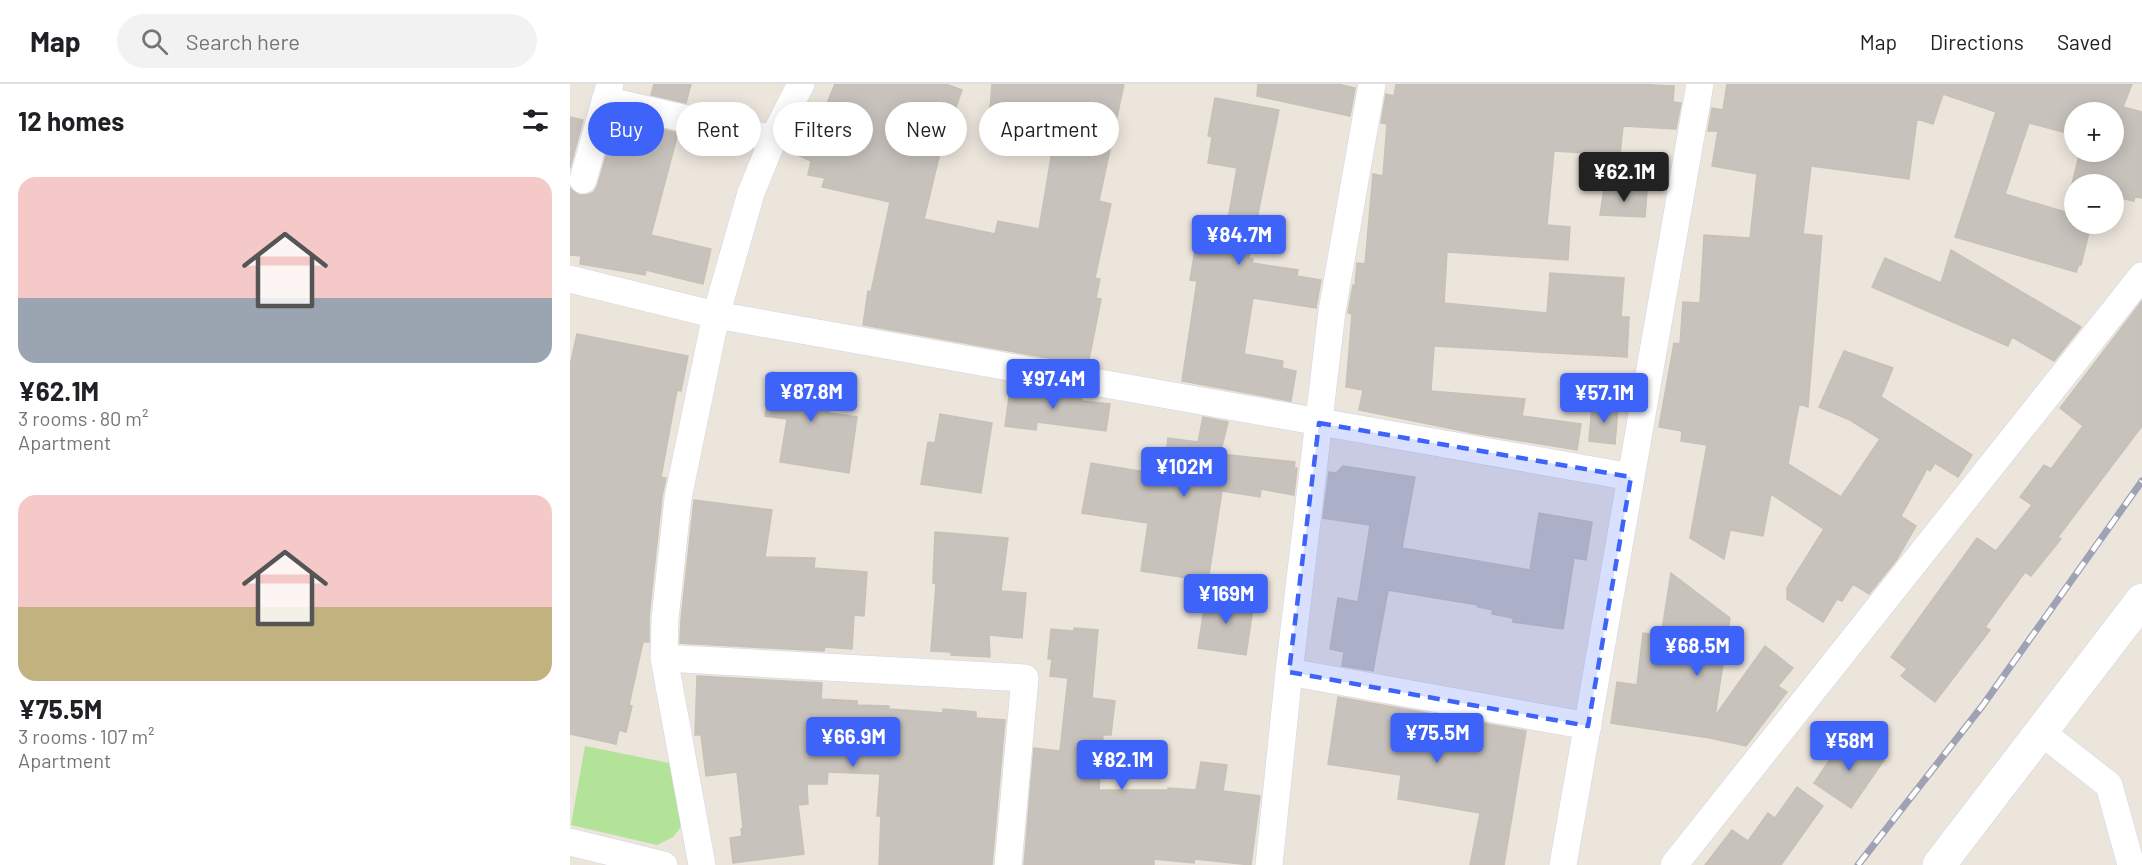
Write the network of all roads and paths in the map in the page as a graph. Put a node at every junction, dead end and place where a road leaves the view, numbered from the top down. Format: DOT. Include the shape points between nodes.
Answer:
graph roads {
  1 [pos="801,84"];
  2 [pos="1372,84"];
  3 [pos="1700,84"];
  4 [pos="608,92"];
  5 [pos="792,102"];
  6 [pos="773,139"];
  7 [pos="583,180"];
  8 [pos="2142,276"];
  9 [pos="570,279"];
  10 [pos="716,315"];
  11 [pos="1319,423"];
  12 [pos="1631,477"];
  13 [pos="2142,600"];
  14 [pos="664,658"];
  15 [pos="1289,672"];
  16 [pos="1588,726"];
  17 [pos="2041,732"];
  18 [pos="570,842"];
  19 [pos="664,865"];
  20 [pos="702,865"];
  21 [pos="1008,865"];
  22 [pos="1269,865"];
  23 [pos="1563,865"];
  24 [pos="1674,865"];
  25 [pos="1939,865"];
  26 [pos="2131,865"];
  1 -- 5 [label="street"];
  2 -- 11 [label="street" via="1332,311"];
  3 -- 12 [label="street"];
  4 -- 6 [label="street"];
  4 -- 7 [label="street"];
  6 -- 10 [label="street" via="751,193"];
  8 -- 24 [label="street"];
  9 -- 10 [label="street"];
  10 -- 11 [label="street"];
  10 -- 14 [label="street" via="678,498"];
  11 -- 12 [label="street"];
  11 -- 15 [label="street"];
  12 -- 16 [label="street"];
  13 -- 17 [label="street"];
  14 -- 20 [label="street"];
  14 -- 21 [label="street" via="1025,678"];
  15 -- 16 [label="street"];
  15 -- 22 [label="street"];
  16 -- 23 [label="street"];
  17 -- 25 [label="street"];
  17 -- 26 [label="street" via="2109,785"];
  18 -- 19 [label="street"];
}
